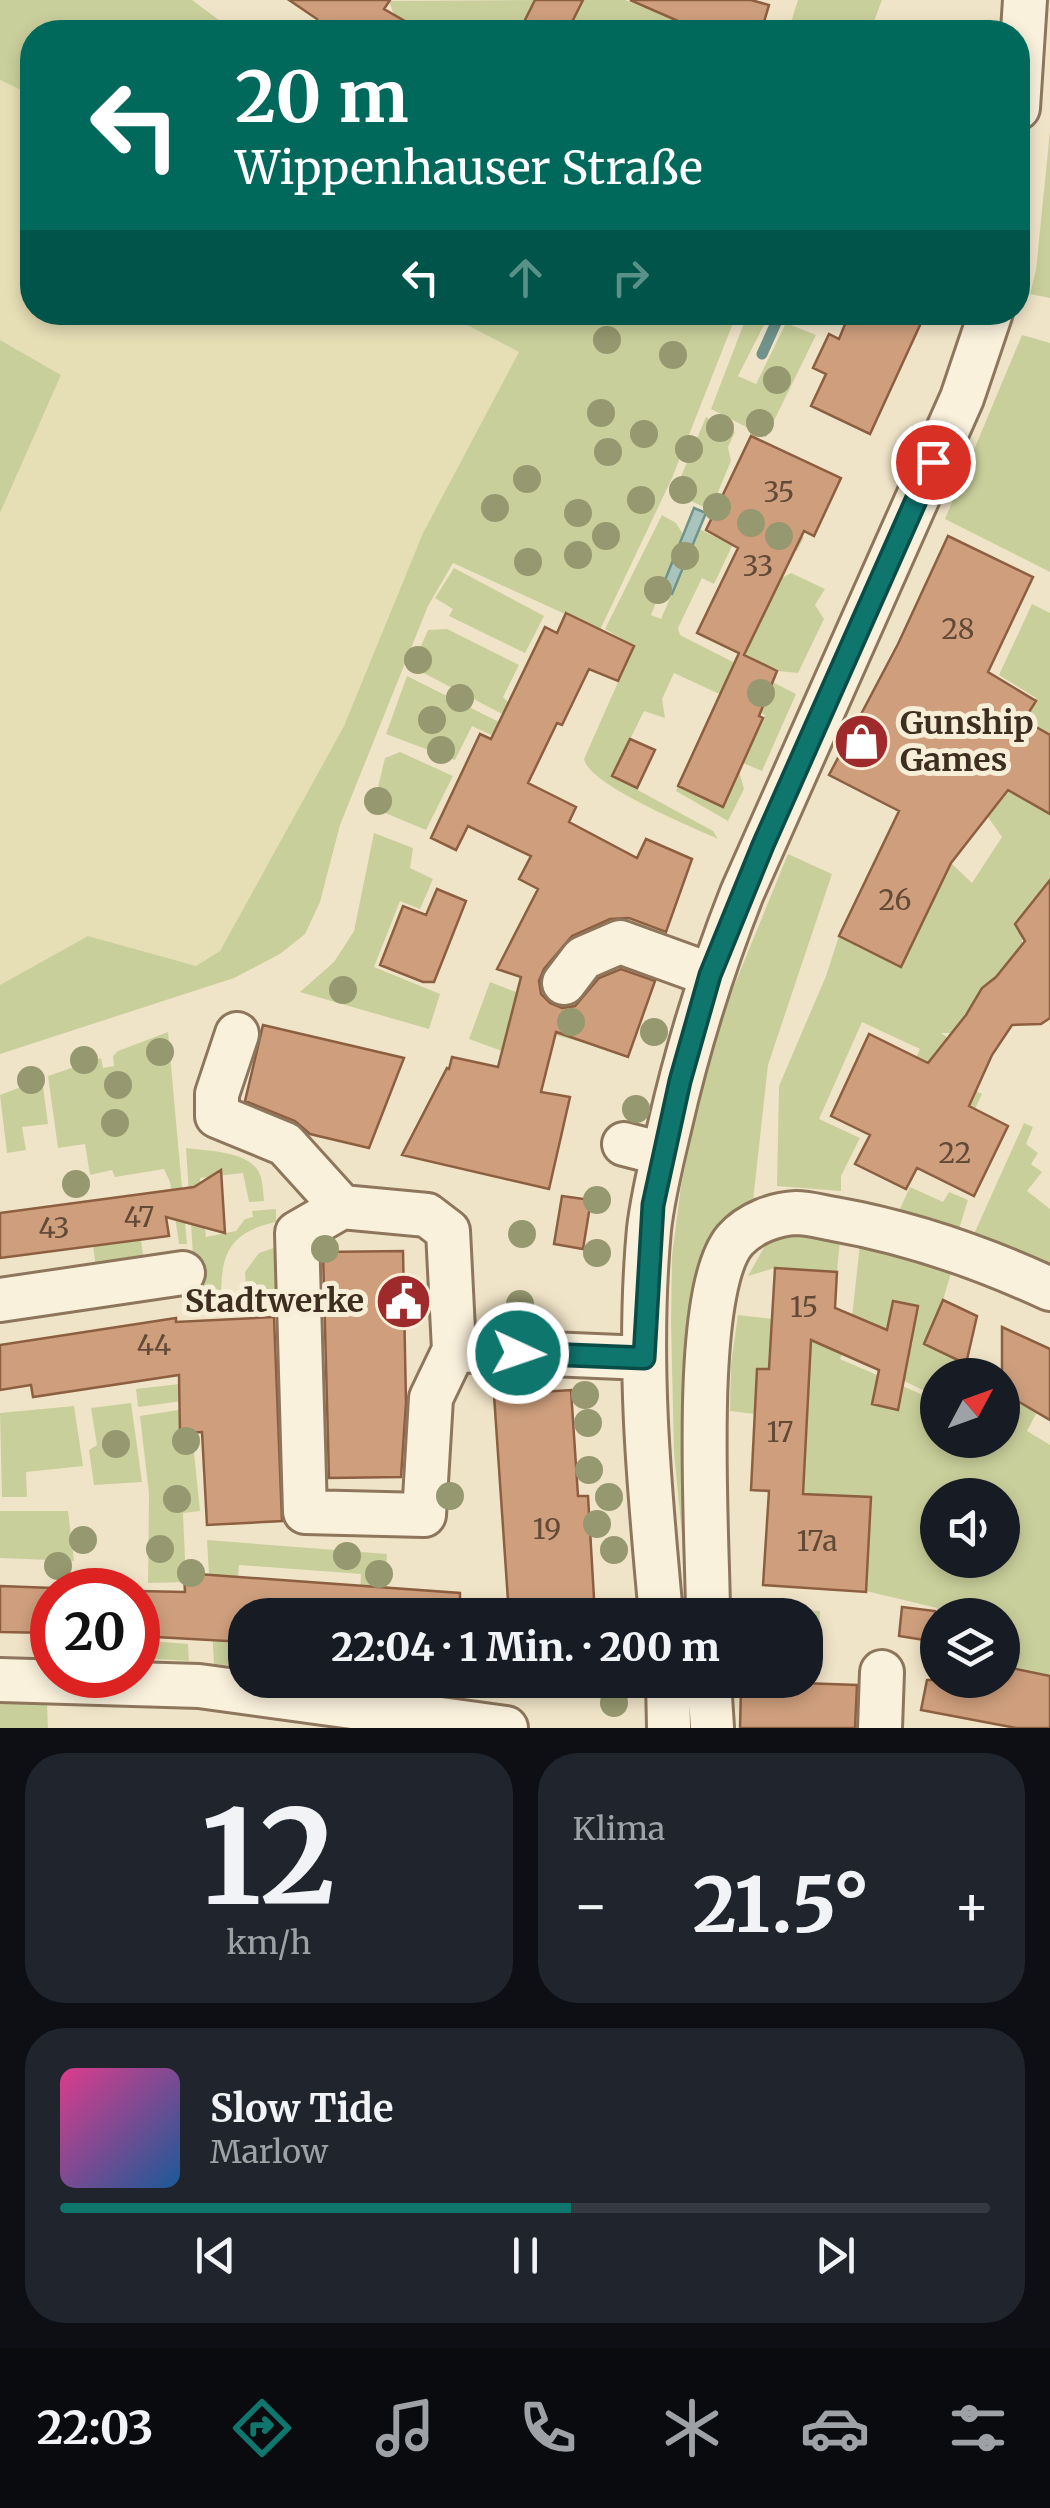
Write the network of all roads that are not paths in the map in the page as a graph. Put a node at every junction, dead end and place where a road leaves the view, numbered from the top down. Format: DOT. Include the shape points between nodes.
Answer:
graph roads {
  1 [pos="987,325"];
  2 [pos="710,975"];
  3 [pos="564,983"];
  4 [pos="237,1034"];
  5 [pos="342,1207"];
  6 [pos="183,1273"];
  7 [pos="1050,1289"];
  8 [pos="0,1300"];
  9 [pos="454,1350"];
  10 [pos="644,1358"];
  11 [pos="659,1598"];
  12 [pos="708,1598"];
  13 [pos="882,1672"];
  14 [pos="0,1680"];
  15 [pos="668,1698"];
  16 [pos="710,1698"];
  17 [pos="456,1724"];
  18 [pos="506,1728"];
  19 [pos="669,1728"];
  20 [pos="712,1728"];
  21 [pos="880,1728"];
  1 -- 2 [label="street" via="962,398"];
  2 -- 3 [label="street" via="620,942 582,958"];
  2 -- 10 [label="street" via="643,1149 649,1228"];
  4 -- 5 [label="street" via="217,1094 217,1116 285,1144"];
  5 -- 9 [label="street" via="427,1215 448,1231"];
  5 -- 9 [label="street" via="297,1234 305,1512 424,1515 431,1398"];
  6 -- 8 [label="street"];
  7 -- 12 [label="street" via="1003,1267 858,1223 798,1213 763,1220 735,1240 718,1276 706,1358"];
  9 -- 10 [label="street"];
  10 -- 11 [label="street"];
  13 -- 21 [label="street"];
  14 -- 17 [label="street" via="199,1686"];
  15 -- 19 [label="street"];
  16 -- 20 [label="street"];
  17 -- 18 [label="street"];
}
